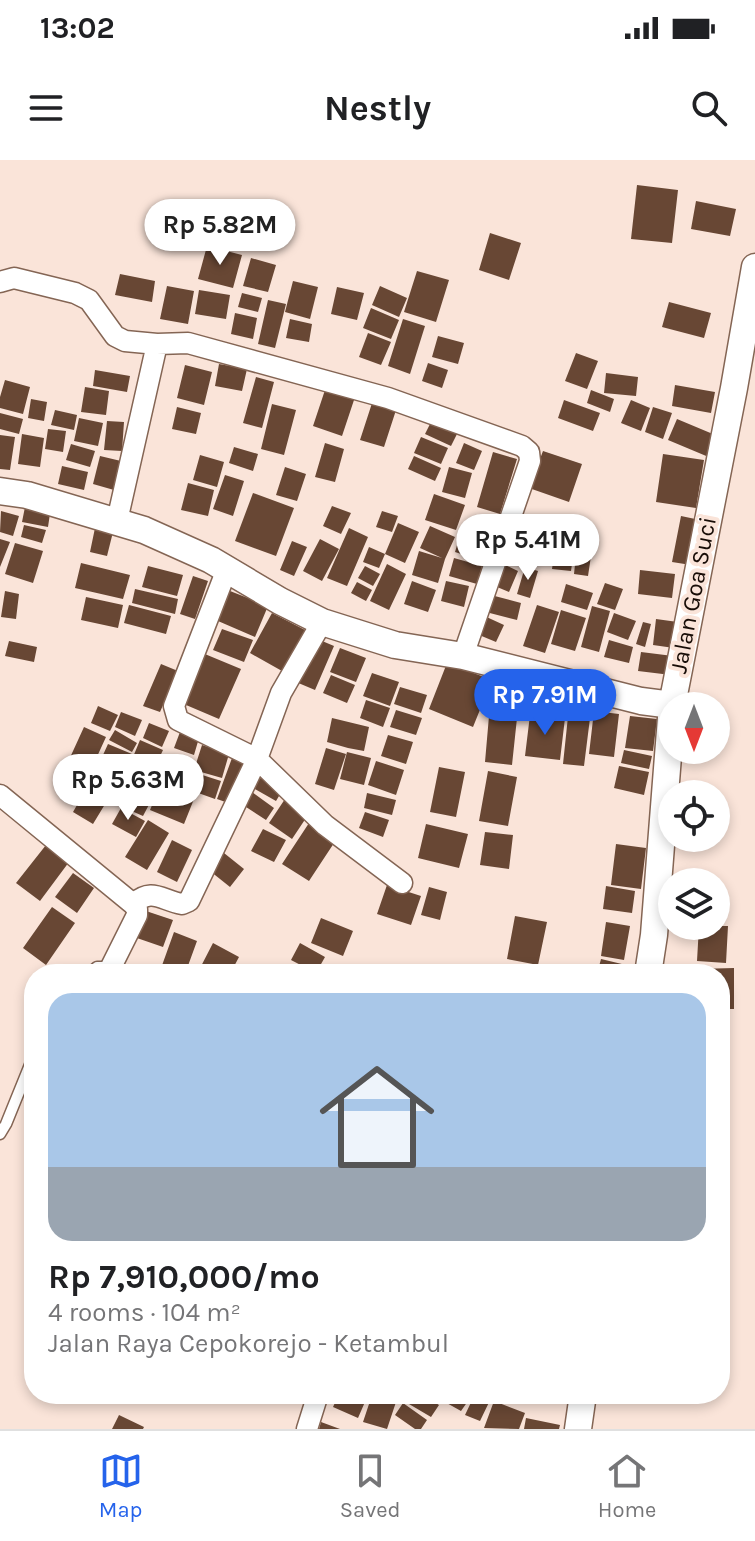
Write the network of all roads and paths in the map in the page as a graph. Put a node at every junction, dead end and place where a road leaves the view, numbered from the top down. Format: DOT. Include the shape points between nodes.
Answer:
graph roads {
  1 [pos="755,267"];
  2 [pos="0,282"];
  3 [pos="157,344"];
  4 [pos="0,491"];
  5 [pos="117,521"];
  6 [pos="227,569"];
  7 [pos="322,622"];
  8 [pos="463,656"];
  9 [pos="675,692"];
  10 [pos="658,703"];
  11 [pos="257,759"];
  12 [pos="667,764"];
  13 [pos="0,795"];
  14 [pos="402,883"];
  15 [pos="133,904"];
  16 [pos="116,964"];
  17 [pos="650,964"];
  18 [pos="24,1080"];
  19 [pos="0,1134"];
  20 [pos="315,1404"];
  21 [pos="582,1404"];
  22 [pos="307,1429"];
  23 [pos="578,1429"];
  1 -- 9 [label="street, Jalan Goa Suci"];
  2 -- 3 [label="street" via="14,278 75,293 89,300 115,336"];
  3 -- 5 [label="street"];
  3 -- 8 [label="street" via="188,343 388,398 529,452"];
  4 -- 5 [label="street"];
  5 -- 6 [label="street"];
  6 -- 7 [label="street"];
  6 -- 11 [label="street" via="174,711 185,725"];
  7 -- 8 [label="street" via="395,645"];
  7 -- 11 [label="street" via="281,693"];
  8 -- 10 [label="street"];
  11 -- 14 [label="street" via="325,825"];
  11 -- 15 [label="street" via="189,901 182,904 150,895"];
  12 -- 17 [label="street, Jalan Goa Suci"];
  13 -- 15 [label="street"];
  15 -- 16 [label="street" via="135,920"];
  18 -- 19 [label="lane"];
  20 -- 22 [label="street"];
  21 -- 23 [label="street"];
}
